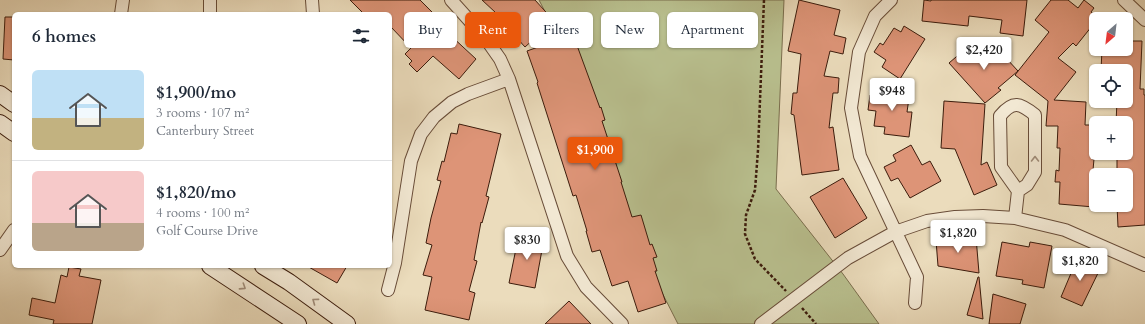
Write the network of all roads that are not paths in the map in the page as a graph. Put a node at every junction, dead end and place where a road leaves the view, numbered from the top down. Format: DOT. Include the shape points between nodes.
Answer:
graph roads {
  1 [pos="123,0"];
  2 [pos="210,0"];
  3 [pos="312,0"];
  4 [pos="451,0"];
  5 [pos="891,0"];
  6 [pos="1124,0"];
  7 [pos="121,12"];
  8 [pos="210,12"];
  9 [pos="313,12"];
  10 [pos="1145,20"];
  11 [pos="509,79"];
  12 [pos="0,94"];
  13 [pos="12,103"];
  14 [pos="0,123"];
  15 [pos="12,132"];
  16 [pos="1018,191"];
  17 [pos="1015,218"];
  18 [pos="895,232"];
  19 [pos="12,233"];
  20 [pos="0,250"];
  21 [pos="1145,265"];
  22 [pos="213,268"];
  23 [pos="266,268"];
  24 [pos="388,290"];
  25 [pos="915,303"];
  26 [pos="298,324"];
  27 [pos="347,324"];
  28 [pos="622,324"];
  29 [pos="761,324"];
  1 -- 7 [label="street"];
  2 -- 8 [label="street"];
  3 -- 9 [label="street"];
  4 -- 11 [label="street" via="486,39 500,59"];
  5 -- 18 [label="street" via="875,16 859,52 851,108 860,156"];
  6 -- 10 [label="street"];
  11 -- 24 [label="street" via="452,102 434,117 421,134 411,161 395,263"];
  11 -- 28 [label="street" via="567,256 586,287"];
  12 -- 13 [label="main road"];
  14 -- 15 [label="main road"];
  16 -- 16 [label="street, one-way" via="1028,185 1035,172 1035,115 1025,107 1015,104 1000,116 1001,167"];
  16 -- 17 [label="street"];
  17 -- 18 [label="street" via="955,217 927,221"];
  17 -- 21 [label="street" via="1065,230"];
  18 -- 25 [label="street" via="916,278"];
  18 -- 29 [label="street" via="848,258"];
  19 -- 20 [label="street"];
  22 -- 26 [label="main road, one-way"];
  27 -- 23 [label="main road, one-way"];
}
